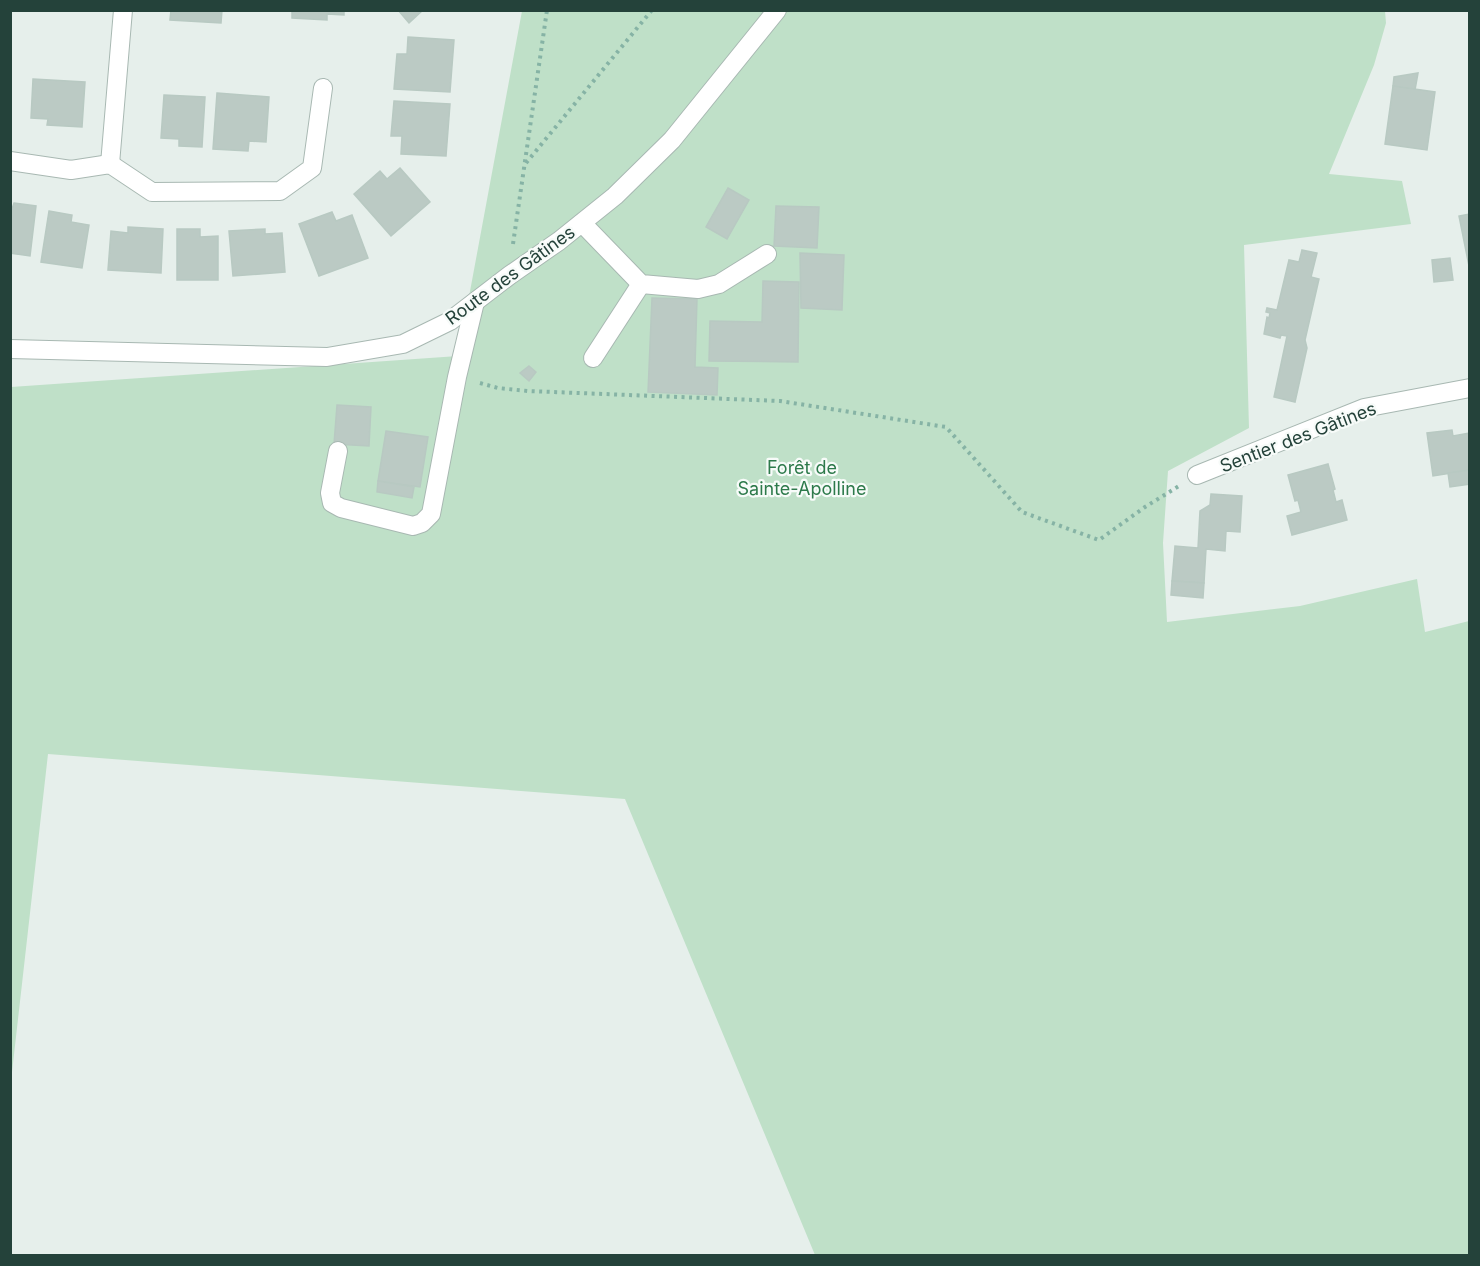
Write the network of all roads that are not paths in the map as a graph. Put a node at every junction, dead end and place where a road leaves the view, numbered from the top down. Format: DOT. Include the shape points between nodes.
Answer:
graph roads {
  1 [pos="123,10"];
  2 [pos="777,10"];
  3 [pos="323,88"];
  4 [pos="10,161"];
  5 [pos="110,164"];
  6 [pos="582,223"];
  7 [pos="767,254"];
  8 [pos="642,284"];
  9 [pos="475,302"];
  10 [pos="10,349"];
  11 [pos="593,358"];
  12 [pos="1470,388"];
  13 [pos="338,451"];
  14 [pos="1197,475"];
  1 -- 5 [label="street"];
  2 -- 6 [label="street, Route des Gâtines" via="672,140"];
  3 -- 5 [label="street" via="312,168 280,191 152,192"];
  4 -- 5 [label="street" via="71,170"];
  6 -- 8 [label="street"];
  6 -- 9 [label="street, Route des Gâtines"];
  7 -- 8 [label="street" via="718,284 698,289"];
  8 -- 11 [label="street"];
  9 -- 10 [label="street, Route des Gâtines" via="450,321 403,344 327,357"];
  9 -- 13 [label="street" via="431,514 422,524 403,524 340,508 332,502 330,492"];
  12 -- 14 [label="street, Sentier des Gâtines" via="1364,408"];
}
